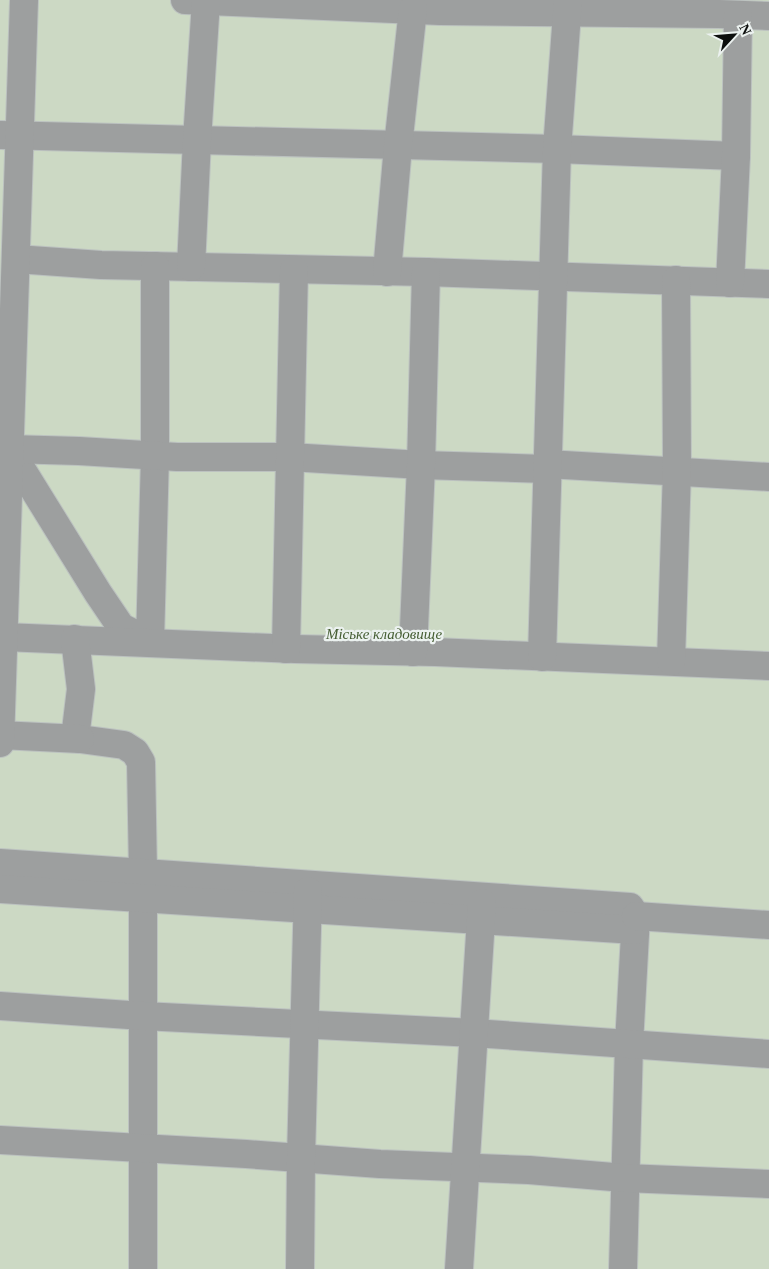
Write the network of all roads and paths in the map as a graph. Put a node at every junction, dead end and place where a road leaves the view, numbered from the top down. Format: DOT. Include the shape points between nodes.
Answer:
graph roads {
  1 [pos="24,0"];
  2 [pos="196,0"];
  3 [pos="303,3"];
  4 [pos="440,5"];
  5 [pos="568,6"];
  6 [pos="726,9"];
  7 [pos="413,10"];
  8 [pos="769,16"];
  9 [pos="9,136"];
  10 [pos="197,140"];
  11 [pos="398,146"];
  12 [pos="557,149"];
  13 [pos="736,156"];
  14 [pos="16,259"];
  15 [pos="155,266"];
  16 [pos="191,267"];
  17 [pos="294,270"];
  18 [pos="387,272"];
  19 [pos="426,272"];
  20 [pos="552,278"];
  21 [pos="676,280"];
  22 [pos="730,283"];
  23 [pos="769,284"];
  24 [pos="9,449"];
  25 [pos="154,456"];
  26 [pos="290,457"];
  27 [pos="421,465"];
  28 [pos="546,466"];
  29 [pos="677,470"];
  30 [pos="769,476"];
  31 [pos="4,637"];
  32 [pos="75,640"];
  33 [pos="150,642"];
  34 [pos="286,648"];
  35 [pos="414,652"];
  36 [pos="542,657"];
  37 [pos="671,661"];
  38 [pos="769,666"];
  39 [pos="0,735"];
  40 [pos="80,739"];
  41 [pos="0,743"];
  42 [pos="0,863"];
  43 [pos="143,885"];
  44 [pos="0,889"];
  45 [pos="308,896"];
  46 [pos="482,908"];
  47 [pos="635,923"];
  48 [pos="769,925"];
  49 [pos="0,1006"];
  50 [pos="143,1016"];
  51 [pos="305,1024"];
  52 [pos="474,1033"];
  53 [pos="628,1044"];
  54 [pos="769,1054"];
  55 [pos="0,1140"];
  56 [pos="143,1148"];
  57 [pos="301,1158"];
  58 [pos="465,1168"];
  59 [pos="625,1178"];
  60 [pos="769,1184"];
  61 [pos="143,1269"];
  62 [pos="300,1269"];
  63 [pos="459,1269"];
  64 [pos="623,1269"];
  1 -- 9 [label="lane"];
  2 -- 3 [label="lane"];
  2 -- 10 [label="lane"];
  3 -- 7 [label="lane"];
  4 -- 5 [label="lane"];
  4 -- 7 [label="lane"];
  5 -- 6 [label="lane"];
  5 -- 12 [label="lane"];
  6 -- 8 [label="lane"];
  6 -- 13 [label="lane"];
  7 -- 11 [label="lane"];
  9 -- 10 [label="lane"];
  9 -- 14 [label="lane"];
  10 -- 11 [label="lane"];
  10 -- 16 [label="lane"];
  11 -- 12 [label="lane"];
  11 -- 18 [label="lane"];
  12 -- 13 [label="lane"];
  12 -- 20 [label="lane"];
  13 -- 22 [label="lane"];
  14 -- 15 [label="lane"];
  14 -- 24 [label="lane"];
  15 -- 16 [label="lane"];
  15 -- 25 [label="lane"];
  16 -- 17 [label="lane"];
  17 -- 18 [label="lane"];
  17 -- 26 [label="lane"];
  18 -- 19 [label="lane"];
  19 -- 20 [label="lane"];
  19 -- 27 [label="lane"];
  20 -- 21 [label="lane"];
  20 -- 28 [label="lane"];
  21 -- 22 [label="lane"];
  21 -- 29 [label="lane"];
  22 -- 23 [label="lane"];
  24 -- 25 [label="lane"];
  24 -- 31 [label="lane"];
  24 -- 33 [label="lane" via="121,627"];
  25 -- 26 [label="lane"];
  25 -- 33 [label="lane"];
  26 -- 27 [label="lane"];
  26 -- 34 [label="lane"];
  27 -- 28 [label="lane"];
  27 -- 35 [label="lane"];
  28 -- 29 [label="lane"];
  28 -- 36 [label="lane"];
  29 -- 30 [label="lane"];
  29 -- 37 [label="lane"];
  31 -- 32 [label="lane"];
  31 -- 39 [label="lane"];
  32 -- 33 [label="lane"];
  32 -- 40 [label="lane" via="81,689 76,730"];
  33 -- 34 [label="lane"];
  34 -- 35 [label="lane"];
  35 -- 36 [label="lane"];
  36 -- 37 [label="lane"];
  37 -- 38 [label="lane"];
  39 -- 40 [label="lane"];
  39 -- 41 [label="lane"];
  40 -- 43 [label="lane" via="124,745 141,762"];
  42 -- 43 [label="lane"];
  43 -- 44 [label="lane"];
  43 -- 45 [label="lane"];
  43 -- 50 [label="lane"];
  45 -- 46 [label="lane"];
  45 -- 51 [label="lane"];
  46 -- 47 [label="lane" via="630,907"];
  46 -- 52 [label="lane"];
  47 -- 48 [label="lane"];
  47 -- 53 [label="lane"];
  49 -- 50 [label="lane"];
  50 -- 51 [label="lane"];
  50 -- 56 [label="lane"];
  51 -- 52 [label="lane"];
  51 -- 57 [label="lane"];
  52 -- 53 [label="lane"];
  52 -- 58 [label="lane"];
  53 -- 54 [label="lane"];
  53 -- 59 [label="lane"];
  55 -- 56 [label="lane"];
  56 -- 57 [label="lane"];
  56 -- 61 [label="lane"];
  57 -- 58 [label="lane"];
  57 -- 62 [label="lane"];
  58 -- 59 [label="lane"];
  58 -- 63 [label="lane"];
  59 -- 60 [label="lane"];
  59 -- 64 [label="lane"];
}
